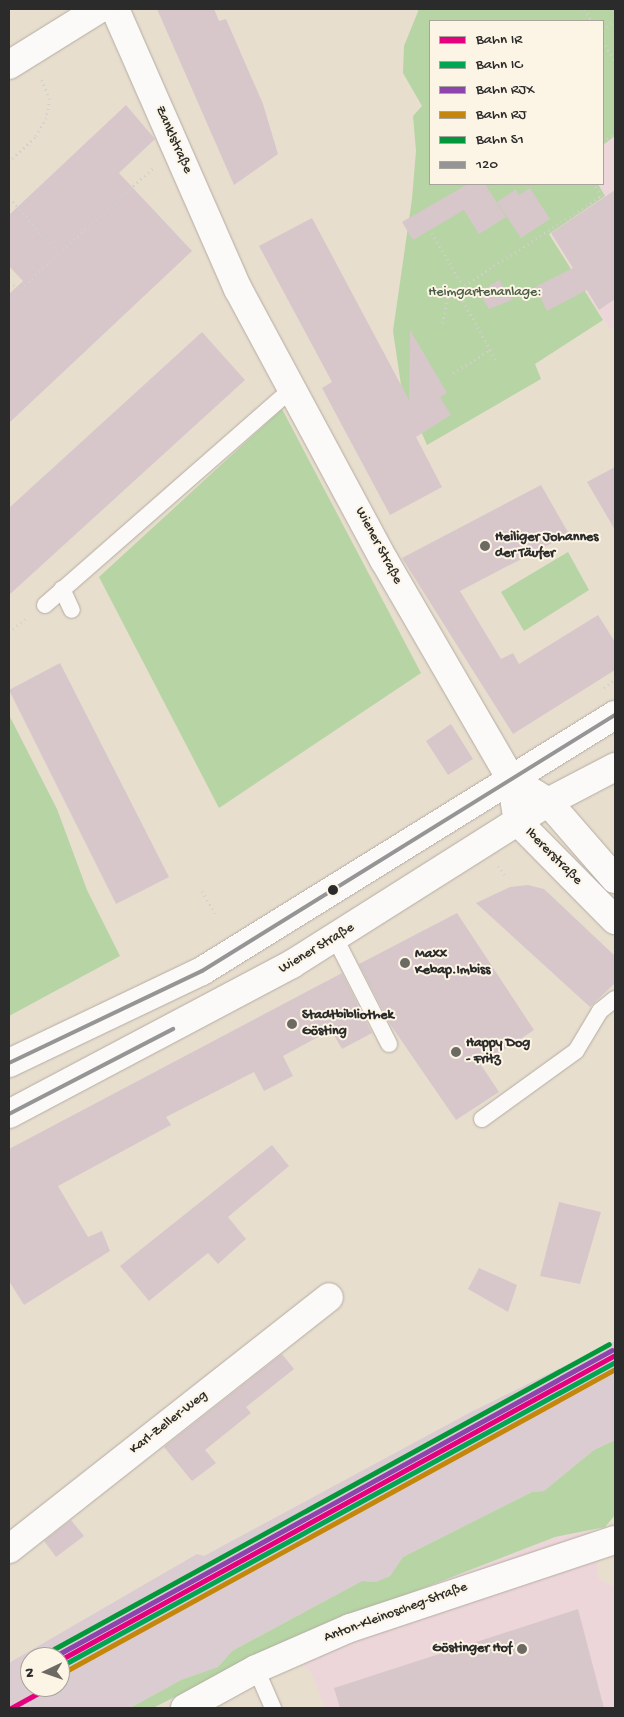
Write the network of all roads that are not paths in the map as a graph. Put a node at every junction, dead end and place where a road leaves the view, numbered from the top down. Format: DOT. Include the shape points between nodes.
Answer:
graph roads {
  1 [pos="99,9"];
  2 [pos="115,9"];
  3 [pos="18,59"];
  4 [pos="231,272"];
  5 [pos="294,388"];
  6 [pos="62,589"];
  7 [pos="45,605"];
  8 [pos="72,610"];
  9 [pos="615,715"];
  10 [pos="615,767"];
  11 [pos="511,779"];
  12 [pos="548,802"];
  13 [pos="518,822"];
  14 [pos="615,880"];
  15 [pos="615,920"];
  16 [pos="335,938"];
  17 [pos="615,999"];
  18 [pos="389,1044"];
  19 [pos="9,1063"];
  20 [pos="9,1114"];
  21 [pos="482,1119"];
  22 [pos="330,1297"];
  23 [pos="615,1540"];
  24 [pos="9,1549"];
  25 [pos="256,1670"];
  26 [pos="185,1708"];
  27 [pos="273,1708"];
  1 -- 3 [label="street"];
  2 -- 4 [label="street, Zanklstraße"];
  4 -- 5 [label="street, Wiener Straße"];
  5 -- 6 [label="lane"];
  5 -- 11 [label="street, Wiener Straße" via="384,560"];
  6 -- 7 [label="lane"];
  6 -- 8 [label="lane"];
  9 -- 11 [label="street"];
  10 -- 12 [label="street, Wiener Straße"];
  11 -- 12 [label="street"];
  11 -- 13 [label="street, Ibererstraße"];
  11 -- 19 [label="street" via="202,971"];
  12 -- 13 [label="street, Wiener Straße"];
  12 -- 14 [label="street"];
  13 -- 15 [label="street, Ibererstraße"];
  13 -- 16 [label="street, Wiener Straße"];
  16 -- 18 [label="lane"];
  16 -- 20 [label="street, Wiener Straße"];
  17 -- 21 [label="lane" via="600,1012 576,1051"];
  22 -- 24 [label="street, Karl-Zeller-Weg"];
  23 -- 25 [label="street, Anton-Kleinoscheg-Straße" via="350,1628"];
  25 -- 26 [label="street, Anton-Kleinoscheg-Straße"];
  25 -- 27 [label="lane"];
}
